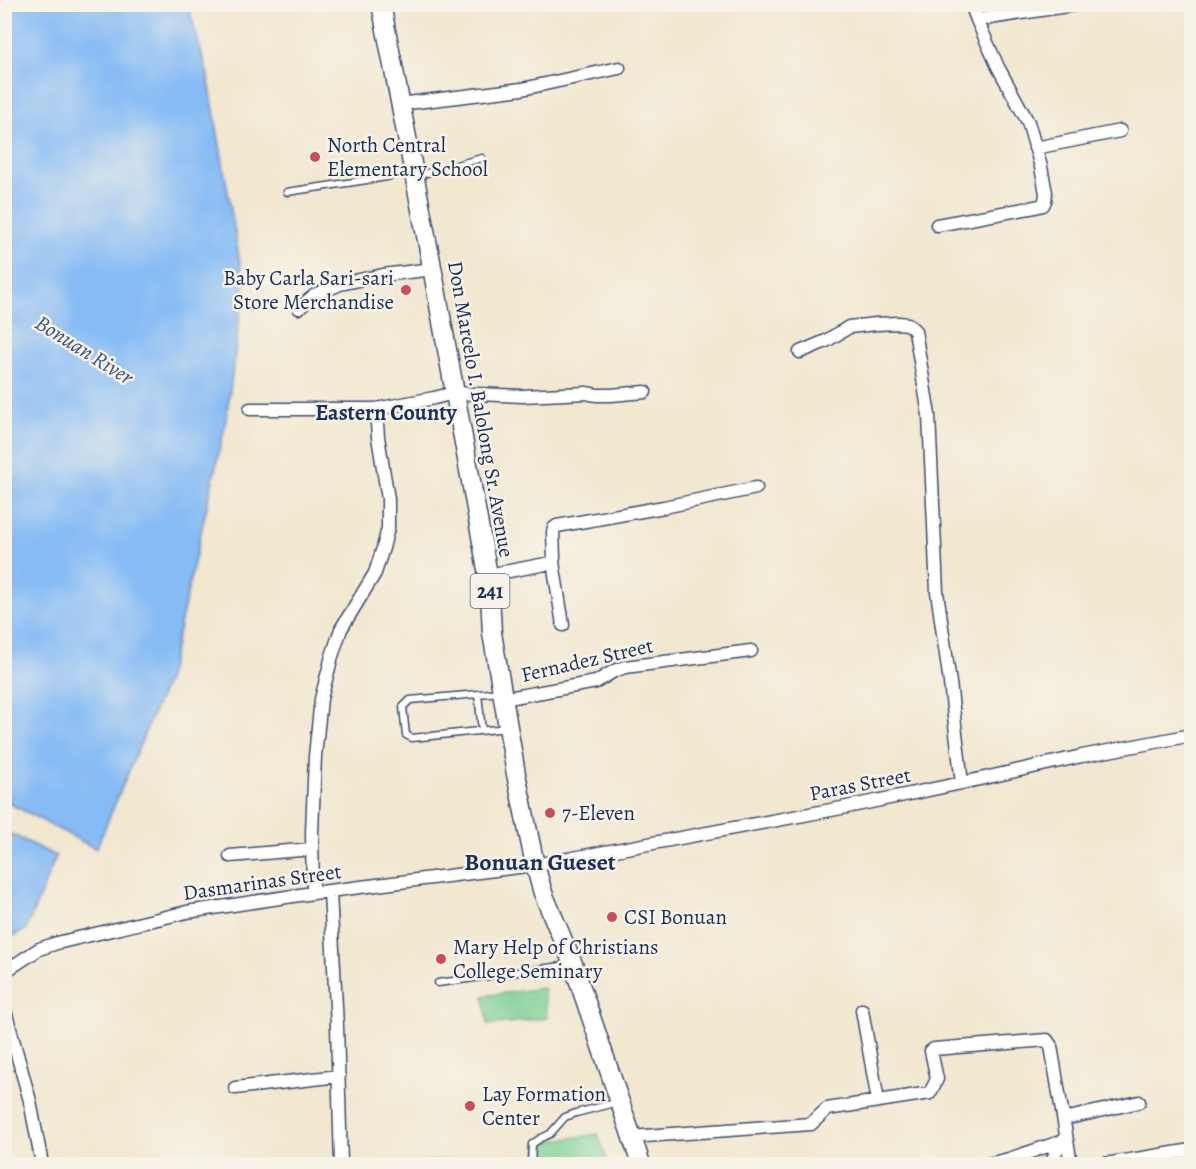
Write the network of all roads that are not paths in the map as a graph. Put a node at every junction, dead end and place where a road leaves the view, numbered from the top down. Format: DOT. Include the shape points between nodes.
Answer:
graph roads {
  1 [pos="381,4"];
  2 [pos="971,4"];
  3 [pos="1080,4"];
  4 [pos="977,20"];
  5 [pos="619,68"];
  6 [pos="400,104"];
  7 [pos="1120,131"];
  8 [pos="1035,148"];
  9 [pos="483,159"];
  10 [pos="414,173"];
  11 [pos="287,192"];
  12 [pos="937,225"];
  13 [pos="433,269"];
  14 [pos="298,308"];
  15 [pos="800,352"];
  16 [pos="645,392"];
  17 [pos="454,393"];
  18 [pos="250,409"];
  19 [pos="376,409"];
  20 [pos="756,488"];
  21 [pos="553,562"];
  22 [pos="488,575"];
  23 [pos="563,625"];
  24 [pos="751,651"];
  25 [pos="478,694"];
  26 [pos="502,696"];
  27 [pos="508,728"];
  28 [pos="482,731"];
  29 [pos="1191,735"];
  30 [pos="962,783"];
  31 [pos="312,849"];
  32 [pos="230,856"];
  33 [pos="535,865"];
  34 [pos="330,892"];
  35 [pos="313,893"];
  36 [pos="573,964"];
  37 [pos="4,972"];
  38 [pos="438,983"];
  39 [pos="4,1007"];
  40 [pos="862,1011"];
  41 [pos="339,1076"];
  42 [pos="235,1088"];
  43 [pos="878,1101"];
  44 [pos="619,1102"];
  45 [pos="1139,1102"];
  46 [pos="1064,1119"];
  47 [pos="631,1137"];
  48 [pos="1063,1141"];
  49 [pos="1191,1150"];
  50 [pos="1012,1162"];
  51 [pos="42,1164"];
  52 [pos="341,1164"];
  53 [pos="531,1164"];
  54 [pos="640,1164"];
  55 [pos="988,1164"];
  56 [pos="1051,1164"];
  57 [pos="1071,1164"];
  58 [pos="1105,1164"];
  1 -- 6 [label="main road, Don Marcelo I. Balolong Sr. Avenue / 241"];
  2 -- 4 [label="street"];
  3 -- 4 [label="street"];
  4 -- 8 [label="street" via="1028,122"];
  5 -- 6 [label="street" via="522,89"];
  6 -- 10 [label="main road, Don Marcelo I. Balolong Sr. Avenue / 241"];
  7 -- 8 [label="street"];
  8 -- 12 [label="street" via="1046,193 1043,205"];
  9 -- 10 [label="lane"];
  10 -- 11 [label="lane"];
  10 -- 13 [label="main road, Don Marcelo I. Balolong Sr. Avenue / 241"];
  13 -- 14 [label="street" via="340,284"];
  13 -- 17 [label="main road, Don Marcelo I. Balolong Sr. Avenue / 241"];
  15 -- 30 [label="street" via="849,327 898,323 908,324 915,331 930,415 937,592"];
  16 -- 17 [label="street" via="522,396"];
  17 -- 19 [label="street"];
  17 -- 22 [label="main road, Don Marcelo I. Balolong Sr. Avenue / 241"];
  18 -- 19 [label="street"];
  19 -- 31 [label="street" via="388,528 375,573 341,628 321,699"];
  20 -- 21 [label="street" via="557,525 553,532"];
  21 -- 22 [label="street"];
  21 -- 23 [label="street"];
  22 -- 26 [label="main road, Don Marcelo I. Balolong Sr. Avenue / 241"];
  24 -- 26 [label="street, Fernadez Street" via="625,667 596,682"];
  25 -- 26 [label="lane"];
  25 -- 28 [label="lane"];
  25 -- 28 [label="lane" via="410,700 403,707 406,735 412,738"];
  26 -- 27 [label="main road, Don Marcelo I. Balolong Sr. Avenue / 241"];
  27 -- 28 [label="lane"];
  27 -- 33 [label="main road, Don Marcelo I. Balolong Sr. Avenue / 241"];
  29 -- 30 [label="street, Paras Street"];
  30 -- 33 [label="street, Paras Street"];
  31 -- 32 [label="street"];
  31 -- 35 [label="street"];
  33 -- 34 [label="street, Dasmarinas Street"];
  33 -- 36 [label="main road, Don Marcelo I. Balolong Sr. Avenue / 241"];
  34 -- 35 [label="street, Dasmarinas Street"];
  34 -- 41 [label="street"];
  35 -- 37 [label="street, Dasmarinas Street" via="187,912 57,943 39,949"];
  36 -- 38 [label="lane"];
  36 -- 44 [label="main road, Don Marcelo I. Balolong Sr. Avenue / 241"];
  39 -- 51 [label="street" via="30,1101"];
  40 -- 43 [label="street"];
  41 -- 42 [label="street"];
  41 -- 52 [label="street"];
  43 -- 46 [label="street" via="930,1093 937,1079 931,1051 934,1049 1047,1041 1052,1046"];
  43 -- 47 [label="street" via="827,1110 811,1124"];
  44 -- 47 [label="main road, Don Marcelo I. Balolong Sr. Avenue / 241"];
  44 -- 53 [label="lane" via="566,1117 550,1134 532,1144"];
  45 -- 46 [label="street"];
  46 -- 48 [label="street"];
  47 -- 54 [label="main road, Don Marcelo I. Balolong Sr. Avenue / 241"];
  48 -- 50 [label="street"];
  48 -- 56 [label="street"];
  48 -- 57 [label="street"];
  49 -- 58 [label="street"];
  50 -- 55 [label="street"];
}
